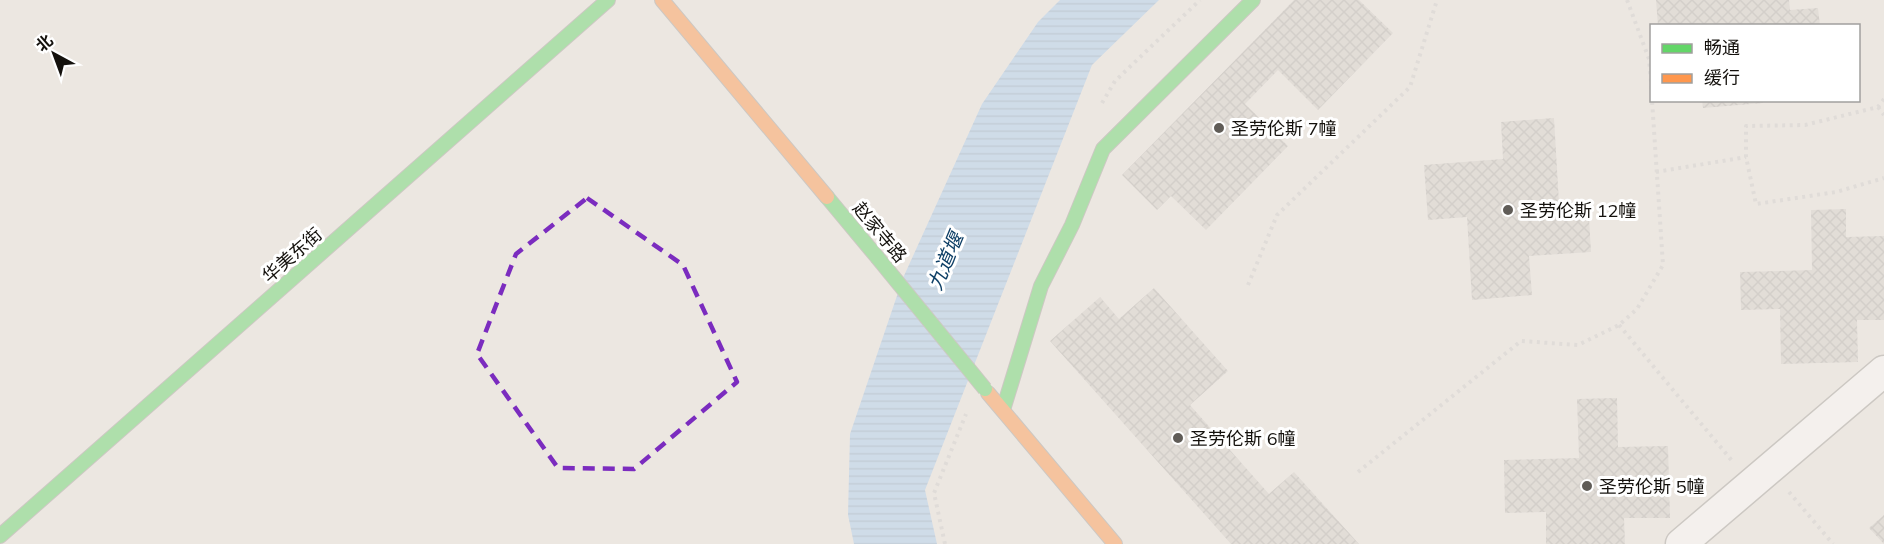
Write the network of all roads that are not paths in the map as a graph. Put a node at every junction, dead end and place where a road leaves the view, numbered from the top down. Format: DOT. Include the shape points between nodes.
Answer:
graph roads {
  1 [pos="608,0"];
  2 [pos="662,0"];
  3 [pos="1253,0"];
  4 [pos="1884,371"];
  5 [pos="1003,410"];
  6 [pos="0,536"];
  7 [pos="1115,544"];
  8 [pos="1681,544"];
  1 -- 6 [label="street, 华美东街"];
  2 -- 5 [label="street, 赵家寺路, bridge"];
  3 -- 5 [label="street" via="1103,149 1072,225 1041,286"];
  4 -- 8 [label="street"];
  5 -- 7 [label="street, 赵家寺路"];
}
